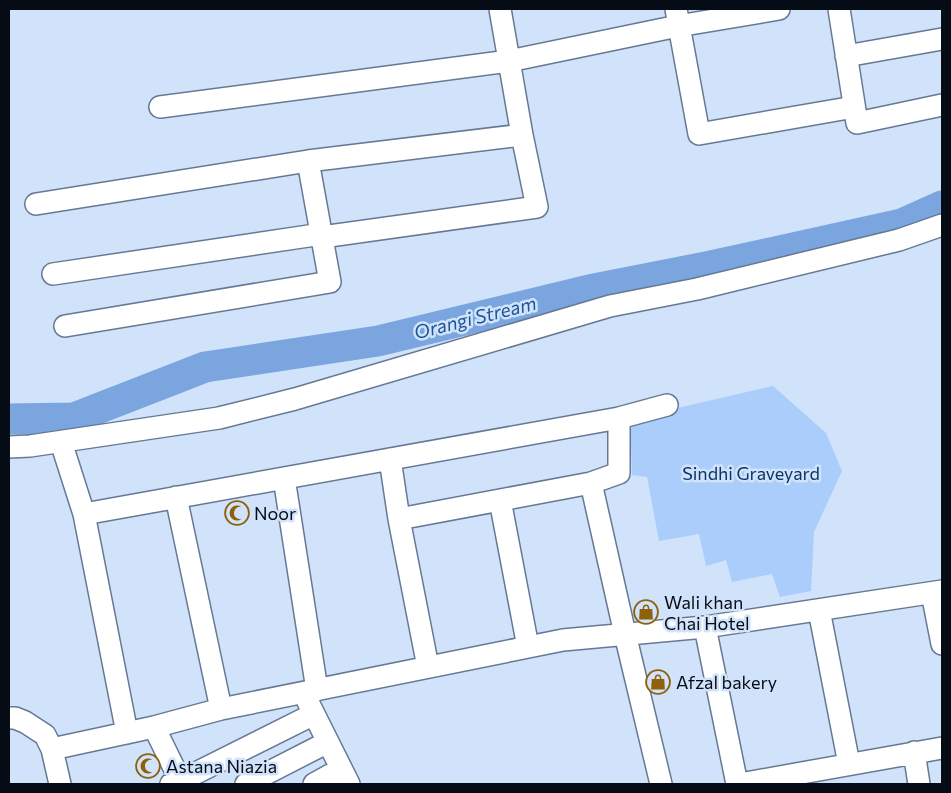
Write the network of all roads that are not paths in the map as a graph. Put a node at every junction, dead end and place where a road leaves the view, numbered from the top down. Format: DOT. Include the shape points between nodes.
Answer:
graph roads {
  1 [pos="500,9"];
  2 [pos="779,9"];
  3 [pos="839,9"];
  4 [pos="677,17"];
  5 [pos="942,39"];
  6 [pos="846,56"];
  7 [pos="509,61"];
  8 [pos="942,105"];
  9 [pos="160,107"];
  10 [pos="854,107"];
  11 [pos="522,135"];
  12 [pos="308,161"];
  13 [pos="36,204"];
  14 [pos="942,225"];
  15 [pos="322,236"];
  16 [pos="53,274"];
  17 [pos="65,326"];
  18 [pos="667,405"];
  19 [pos="619,418"];
  20 [pos="61,442"];
  21 [pos="9,447"];
  22 [pos="390,459"];
  23 [pos="284,478"];
  24 [pos="591,483"];
  25 [pos="176,497"];
  26 [pos="500,500"];
  27 [pos="84,514"];
  28 [pos="399,519"];
  29 [pos="937,592"];
  30 [pos="819,610"];
  31 [pos="705,627"];
  32 [pos="625,634"];
  33 [pos="942,644"];
  34 [pos="528,647"];
  35 [pos="428,667"];
  36 [pos="310,691"];
  37 [pos="221,710"];
  38 [pos="314,714"];
  39 [pos="9,718"];
  40 [pos="154,728"];
  41 [pos="127,733"];
  42 [pos="328,742"];
  43 [pos="942,748"];
  44 [pos="52,750"];
  45 [pos="914,752"];
  46 [pos="849,764"];
  47 [pos="345,777"];
  48 [pos="178,783"];
  49 [pos="60,784"];
  50 [pos="246,784"];
  51 [pos="314,784"];
  52 [pos="661,784"];
  53 [pos="739,784"];
  54 [pos="919,784"];
  1 -- 7 [label="street"];
  2 -- 4 [label="street"];
  3 -- 6 [label="street"];
  4 -- 7 [label="street"];
  4 -- 10 [label="street" via="699,134"];
  5 -- 6 [label="street"];
  6 -- 10 [label="street"];
  7 -- 9 [label="street"];
  7 -- 11 [label="street"];
  8 -- 10 [label="street" via="857,123"];
  11 -- 12 [label="street"];
  11 -- 15 [label="street" via="537,207"];
  12 -- 13 [label="street"];
  12 -- 15 [label="street"];
  14 -- 20 [label="street" via="899,240 697,289 610,306 295,399 219,418"];
  15 -- 16 [label="street"];
  15 -- 17 [label="street" via="330,282"];
  18 -- 19 [label="street"];
  19 -- 22 [label="street"];
  19 -- 24 [label="street" via="619,473"];
  20 -- 21 [label="street"];
  20 -- 27 [label="street"];
  22 -- 23 [label="street"];
  22 -- 28 [label="street"];
  23 -- 25 [label="street"];
  23 -- 36 [label="street"];
  24 -- 26 [label="street"];
  24 -- 32 [label="street"];
  25 -- 27 [label="street"];
  25 -- 37 [label="street"];
  26 -- 28 [label="street"];
  26 -- 34 [label="street"];
  27 -- 41 [label="street"];
  28 -- 35 [label="street"];
  29 -- 30 [label="street"];
  29 -- 33 [label="street"];
  30 -- 31 [label="street"];
  30 -- 46 [label="street"];
  31 -- 32 [label="street"];
  31 -- 53 [label="street"];
  32 -- 34 [label="street"];
  32 -- 52 [label="street"];
  34 -- 35 [label="street"];
  35 -- 36 [label="street"];
  36 -- 37 [label="street"];
  36 -- 38 [label="street"];
  37 -- 40 [label="street"];
  38 -- 42 [label="street"];
  38 -- 48 [label="street"];
  39 -- 44 [label="street" via="20,720 45,735"];
  40 -- 41 [label="street"];
  40 -- 48 [label="street"];
  41 -- 44 [label="street"];
  42 -- 47 [label="street"];
  42 -- 50 [label="street"];
  43 -- 45 [label="street"];
  44 -- 49 [label="street"];
  45 -- 46 [label="street"];
  45 -- 54 [label="street"];
  46 -- 53 [label="street"];
  47 -- 51 [label="street"];
}
